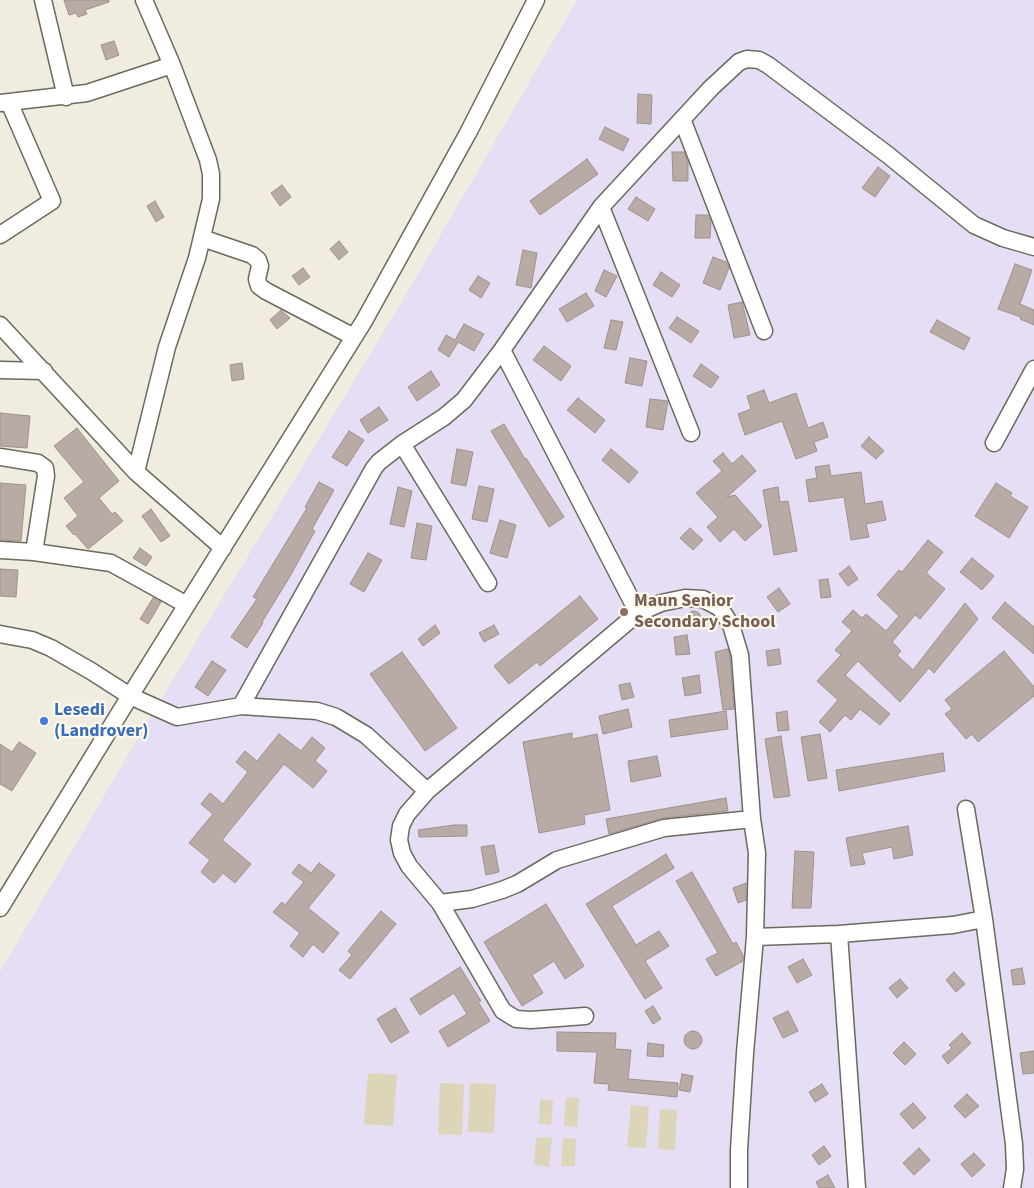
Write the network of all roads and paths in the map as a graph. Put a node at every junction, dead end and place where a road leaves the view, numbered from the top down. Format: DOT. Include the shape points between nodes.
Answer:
graph roads {
  1 [pos="43,0"];
  2 [pos="144,0"];
  3 [pos="536,0"];
  4 [pos="172,65"];
  5 [pos="66,97"];
  6 [pos="5,102"];
  7 [pos="682,119"];
  8 [pos="600,207"];
  9 [pos="0,235"];
  10 [pos="202,238"];
  11 [pos="1034,247"];
  12 [pos="0,325"];
  13 [pos="764,330"];
  14 [pos="354,337"];
  15 [pos="502,350"];
  16 [pos="1034,369"];
  17 [pos="0,370"];
  18 [pos="44,371"];
  19 [pos="690,433"];
  20 [pos="994,442"];
  21 [pos="402,444"];
  22 [pos="0,458"];
  23 [pos="136,472"];
  24 [pos="223,548"];
  25 [pos="0,550"];
  26 [pos="34,552"];
  27 [pos="488,583"];
  28 [pos="187,605"];
  29 [pos="638,613"];
  30 [pos="0,634"];
  31 [pos="130,696"];
  32 [pos="241,706"];
  33 [pos="427,791"];
  34 [pos="966,809"];
  35 [pos="752,818"];
  36 [pos="440,904"];
  37 [pos="0,908"];
  38 [pos="984,919"];
  39 [pos="839,934"];
  40 [pos="756,937"];
  41 [pos="585,1016"];
  42 [pos="739,1188"];
  43 [pos="857,1188"];
  44 [pos="1012,1188"];
  1 -- 5 [label="street"];
  2 -- 4 [label="street"];
  3 -- 14 [label="street" via="468,133"];
  4 -- 5 [label="street" via="87,94"];
  4 -- 10 [label="street" via="211,174 211,199"];
  5 -- 6 [label="street"];
  6 -- 9 [label="street" via="52,201"];
  7 -- 8 [label="street"];
  7 -- 11 [label="street" via="732,66 747,59 759,60 888,155 974,225"];
  7 -- 13 [label="street"];
  8 -- 15 [label="street"];
  8 -- 19 [label="street"];
  10 -- 14 [label="street" via="252,255 260,266 259,286 266,292"];
  10 -- 23 [label="street" via="167,347"];
  12 -- 18 [label="street"];
  14 -- 24 [label="street"];
  15 -- 21 [label="street" via="464,400"];
  15 -- 29 [label="street"];
  16 -- 20 [label="street"];
  17 -- 18 [label="street"];
  18 -- 23 [label="street"];
  21 -- 27 [label="street"];
  21 -- 32 [label="street" via="374,468"];
  22 -- 26 [label="street" via="38,463 45,468"];
  23 -- 24 [label="street"];
  24 -- 28 [label="street"];
  25 -- 26 [label="street"];
  26 -- 28 [label="street" via="111,563"];
  28 -- 31 [label="street"];
  29 -- 33 [label="street"];
  29 -- 35 [label="street" via="661,603 685,598 703,599 720,608 731,625 740,655"];
  30 -- 31 [label="street" via="32,640 52,648"];
  31 -- 32 [label="street" via="177,717"];
  31 -- 37 [label="street"];
  32 -- 33 [label="street" via="317,712 336,717 366,735"];
  33 -- 36 [label="street" via="407,814 399,840 409,866"];
  34 -- 38 [label="street"];
  35 -- 36 [label="street" via="664,828 556,860 502,890"];
  35 -- 40 [label="street" via="757,853"];
  36 -- 41 [label="street" via="503,1011 516,1019"];
  38 -- 39 [label="street" via="953,925"];
  38 -- 44 [label="street" via="1014,1144"];
  39 -- 40 [label="street"];
  39 -- 43 [label="street"];
  40 -- 42 [label="street" via="739,1150"];
}
